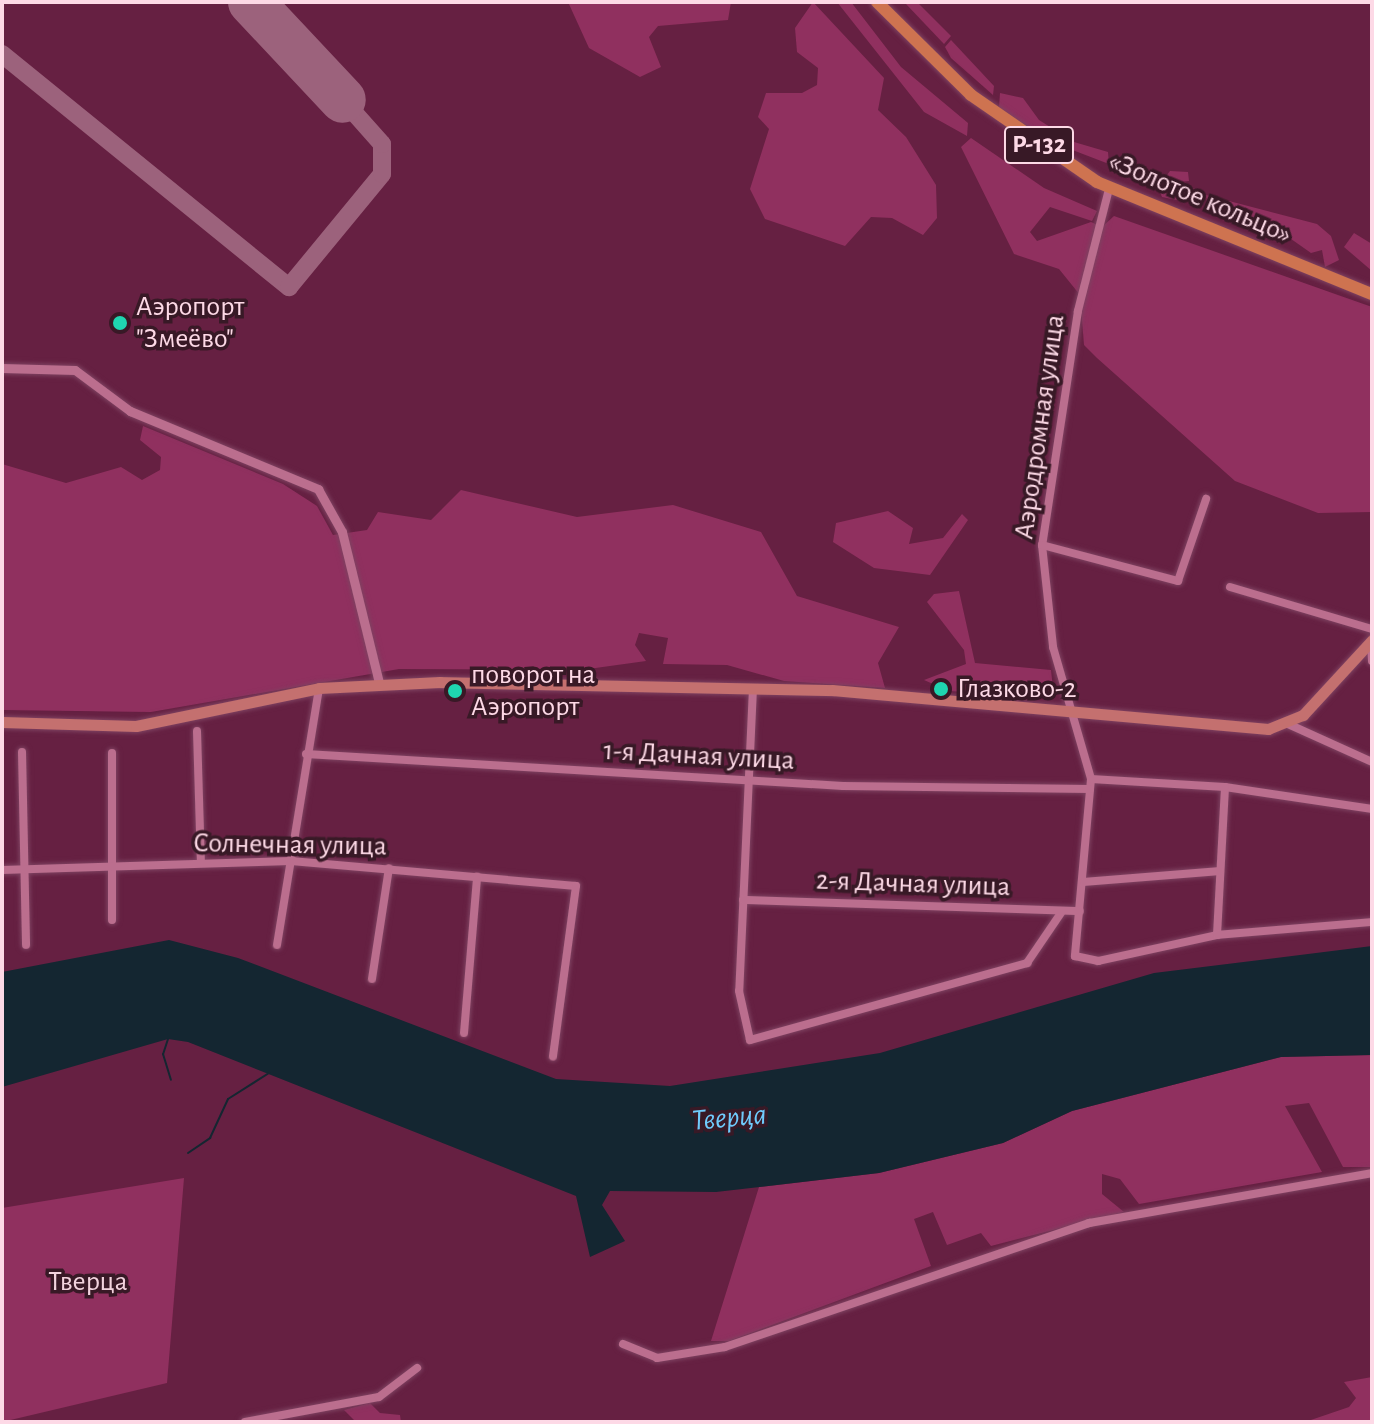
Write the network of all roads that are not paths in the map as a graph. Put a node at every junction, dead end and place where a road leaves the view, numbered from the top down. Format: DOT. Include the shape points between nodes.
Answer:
graph roads {
  1 [pos="877,2"];
  2 [pos="1109,189"];
  3 [pos="1371,293"];
  4 [pos="2,368"];
  5 [pos="1206,499"];
  6 [pos="1042,545"];
  7 [pos="1230,587"];
  8 [pos="1372,637"];
  9 [pos="1372,661"];
  10 [pos="379,683"];
  11 [pos="319,688"];
  12 [pos="753,688"];
  13 [pos="1072,708"];
  14 [pos="2,722"];
  15 [pos="1288,724"];
  16 [pos="197,731"];
  17 [pos="22,752"];
  18 [pos="112,753"];
  19 [pos="306,754"];
  20 [pos="1372,762"];
  21 [pos="745,780"];
  22 [pos="1091,784"];
  23 [pos="1225,787"];
  24 [pos="1372,809"];
  25 [pos="291,861"];
  26 [pos="201,863"];
  27 [pos="112,868"];
  28 [pos="389,868"];
  29 [pos="24,869"];
  30 [pos="2,870"];
  31 [pos="1220,871"];
  32 [pos="477,877"];
  33 [pos="1084,882"];
  34 [pos="743,900"];
  35 [pos="1080,911"];
  36 [pos="1061,913"];
  37 [pos="112,920"];
  38 [pos="1372,922"];
  39 [pos="1217,935"];
  40 [pos="26,945"];
  41 [pos="277,945"];
  42 [pos="372,979"];
  43 [pos="464,1033"];
  44 [pos="553,1056"];
  45 [pos="1372,1173"];
  46 [pos="623,1344"];
  47 [pos="417,1368"];
  48 [pos="245,1422"];
  1 -- 2 [label="main road, «Золотое кольцо» / Р-132" via="984,106"];
  2 -- 3 [label="main road, «Золотое кольцо» / Р-132"];
  2 -- 6 [label="street, Аэродромная улица" via="1078,311"];
  4 -- 10 [label="street" via="75,370 130,411 318,489 342,532"];
  5 -- 6 [label="street" via="1178,581"];
  6 -- 13 [label="street, Аэродромная улица" via="1053,647"];
  7 -- 8 [label="street"];
  8 -- 9 [label="street"];
  8 -- 15 [label="main road"];
  10 -- 11 [label="main road"];
  10 -- 12 [label="main road"];
  11 -- 14 [label="main road" via="145,725"];
  11 -- 19 [label="street"];
  12 -- 13 [label="main road"];
  12 -- 21 [label="street"];
  13 -- 15 [label="main road" via="1255,728"];
  13 -- 22 [label="street, Аэродромная улица"];
  15 -- 20 [label="street"];
  16 -- 26 [label="street"];
  17 -- 29 [label="street"];
  18 -- 27 [label="street"];
  19 -- 21 [label="street, 1-я Дачная улица"];
  19 -- 25 [label="street"];
  21 -- 22 [label="street, 1-я Дачная улица"];
  21 -- 34 [label="street"];
  22 -- 23 [label="street, 1-я Дачная улица"];
  22 -- 33 [label="street, Аэродромная улица"];
  23 -- 24 [label="street, 1-я Дачная улица"];
  23 -- 31 [label="street"];
  25 -- 26 [label="street, Солнечная улица"];
  25 -- 28 [label="street, Солнечная улица"];
  25 -- 41 [label="street"];
  26 -- 27 [label="street, Солнечная улица"];
  27 -- 29 [label="street, Солнечная улица"];
  27 -- 37 [label="street"];
  28 -- 32 [label="street, Солнечная улица"];
  28 -- 42 [label="street"];
  29 -- 30 [label="street, Солнечная улица"];
  29 -- 40 [label="street"];
  31 -- 33 [label="street"];
  31 -- 39 [label="street"];
  32 -- 43 [label="street"];
  32 -- 44 [label="street, Солнечная улица" via="576,886"];
  33 -- 35 [label="street, Аэродромная улица"];
  34 -- 36 [label="street, 2-я Дачная улица"];
  34 -- 36 [label="street" via="739,991 750,1040 1027,963"];
  35 -- 36 [label="street, 2-я Дачная улица"];
  35 -- 39 [label="street, Аэродромная улица" via="1075,956 1098,961"];
  38 -- 39 [label="street"];
  45 -- 46 [label="street" via="1089,1223 725,1347 657,1358"];
  47 -- 48 [label="street" via="374,1399"];
}
